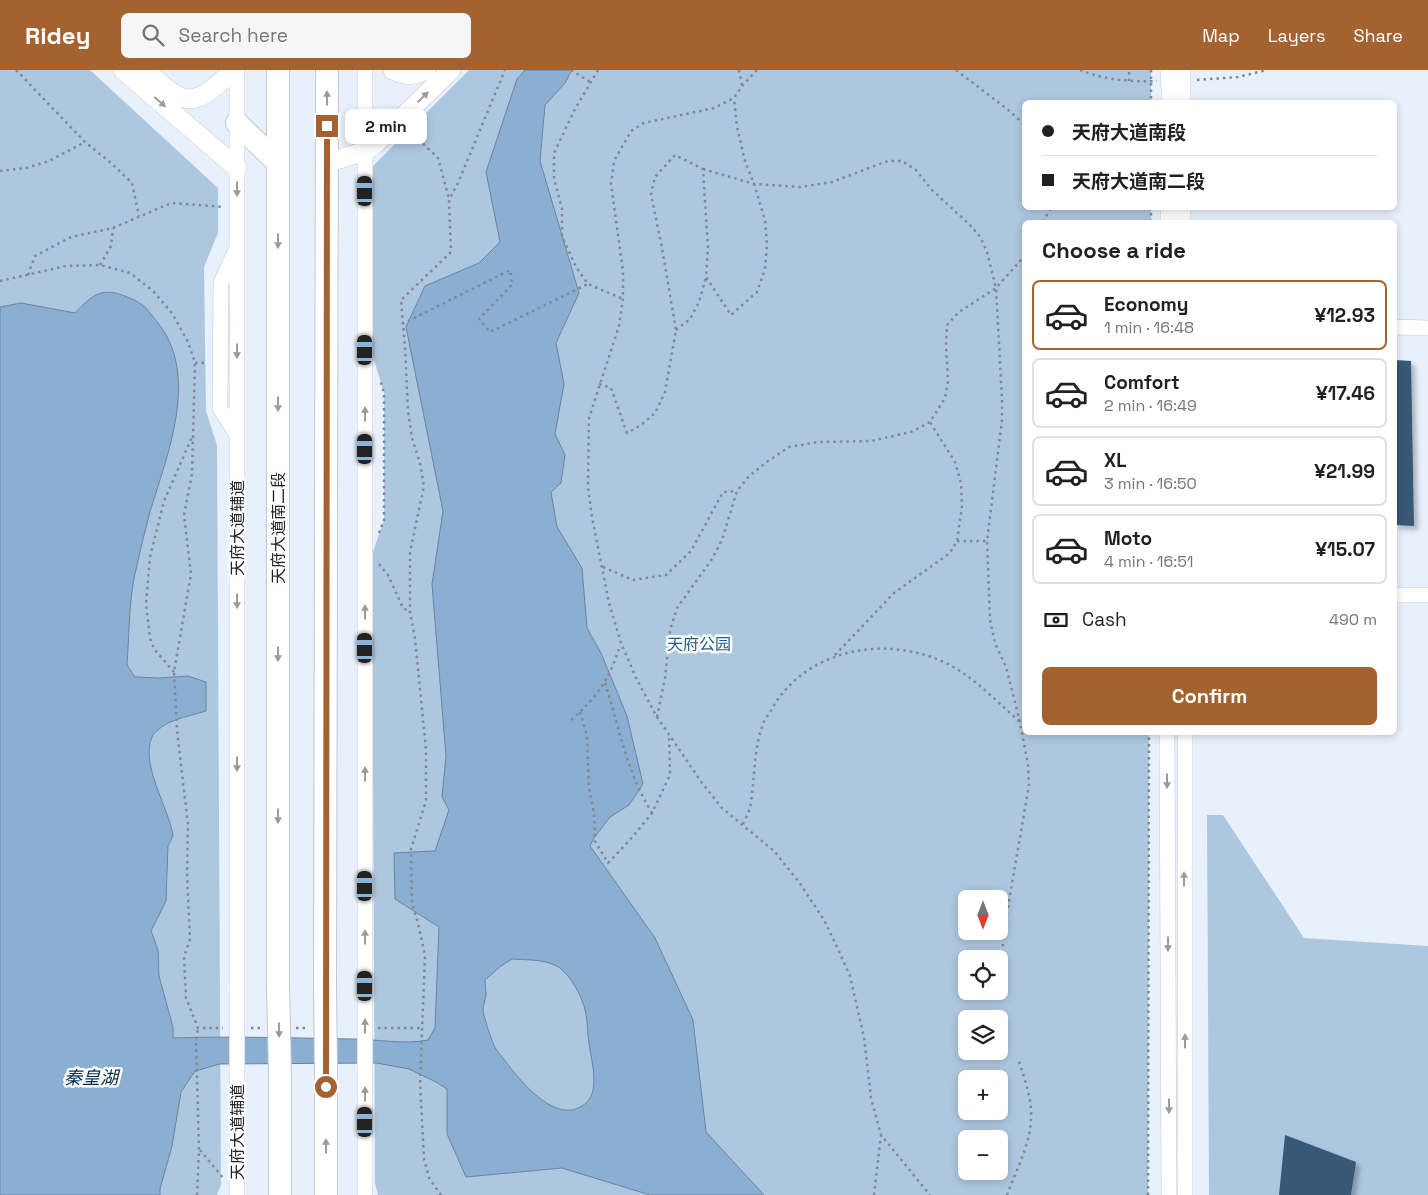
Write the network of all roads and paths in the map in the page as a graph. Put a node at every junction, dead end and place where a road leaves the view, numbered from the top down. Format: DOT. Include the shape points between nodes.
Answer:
graph roads {
  1 [pos="16,70"];
  2 [pos="123,70"];
  3 [pos="145,70"];
  4 [pos="236,70"];
  5 [pos="278,70"];
  6 [pos="327,70"];
  7 [pos="365,70"];
  8 [pos="393,70"];
  9 [pos="426,70"];
  10 [pos="451,70"];
  11 [pos="505,70"];
  12 [pos="571,70"];
  13 [pos="598,70"];
  14 [pos="739,70"];
  15 [pos="757,70"];
  16 [pos="956,70"];
  17 [pos="1150,70"];
  18 [pos="1168,70"];
  19 [pos="1183,70"];
  20 [pos="1129,71"];
  21 [pos="1129,81"];
  22 [pos="590,82"];
  23 [pos="742,86"];
  24 [pos="1174,93"];
  25 [pos="734,98"];
  26 [pos="1151,100"];
  27 [pos="1022,122"];
  28 [pos="237,123"];
  29 [pos="403,136"];
  30 [pos="85,142"];
  31 [pos="365,151"];
  32 [pos="278,163"];
  33 [pos="327,164"];
  34 [pos="237,168"];
  35 [pos="703,169"];
  36 [pos="0,171"];
  37 [pos="754,184"];
  38 [pos="449,200"];
  39 [pos="224,207"];
  40 [pos="139,216"];
  41 [pos="113,228"];
  42 [pos="1022,258"];
  43 [pos="100,265"];
  44 [pos="28,276"];
  45 [pos="706,277"];
  46 [pos="0,281"];
  47 [pos="588,284"];
  48 [pos="996,288"];
  49 [pos="623,299"];
  50 [pos="402,324"];
  51 [pos="1397,327"];
  52 [pos="1428,328"];
  53 [pos="676,330"];
  54 [pos="195,363"];
  55 [pos="210,363"];
  56 [pos="379,377"];
  57 [pos="599,384"];
  58 [pos="930,422"];
  59 [pos="193,435"];
  60 [pos="737,491"];
  61 [pos="378,537"];
  62 [pos="957,541"];
  63 [pos="987,541"];
  64 [pos="377,561"];
  65 [pos="602,567"];
  66 [pos="1397,595"];
  67 [pos="1428,595"];
  68 [pos="410,612"];
  69 [pos="620,643"];
  70 [pos="834,656"];
  71 [pos="174,672"];
  72 [pos="605,683"];
  73 [pos="580,712"];
  74 [pos="657,717"];
  75 [pos="570,720"];
  76 [pos="1020,722"];
  77 [pos="177,730"];
  78 [pos="669,733"];
  79 [pos="1022,733"];
  80 [pos="1022,735"];
  81 [pos="1149,735"];
  82 [pos="1167,735"];
  83 [pos="1185,735"];
  84 [pos="652,813"];
  85 [pos="742,824"];
  86 [pos="1002,950"];
  87 [pos="198,1028"];
  88 [pos="1018,1058"];
  89 [pos="881,1135"];
  90 [pos="200,1150"];
  91 [pos="226,1182"];
  92 [pos="197,1195"];
  93 [pos="237,1195"];
  94 [pos="280,1195"];
  95 [pos="326,1195"];
  96 [pos="365,1195"];
  97 [pos="440,1195"];
  98 [pos="874,1195"];
  99 [pos="930,1195"];
  100 [pos="1007,1195"];
  101 [pos="1148,1195"];
  102 [pos="1169,1195"];
  103 [pos="1185,1195"];
  1 -- 30 [label="path"];
  2 -- 34 [label="main road, one-way"];
  3 -- 4 [label="main road" via="170,92 192,99 203,96"];
  4 -- 28 [label="street, 天府大道辅道"];
  5 -- 32 [label="highway, 天府大道南二段"];
  33 -- 6 [label="highway, one-way"];
  7 -- 31 [label="street"];
  8 -- 9 [label="main road" via="408,76"];
  31 -- 10 [label="main road, one-way"];
  11 -- 38 [label="path"];
  12 -- 22 [label="path"];
  13 -- 22 [label="path"];
  14 -- 23 [label="path"];
  15 -- 23 [label="path"];
  16 -- 27 [label="path"];
  17 -- 26 [label="path, bridge"];
  18 -- 24 [label="street, bridge"];
  19 -- 24 [label="street, bridge"];
  20 -- 21 [label="path"];
  22 -- 47 [label="path" via="554,153 554,178 562,209 562,236"];
  23 -- 25 [label="path"];
  25 -- 37 [label="path" via="737,127"];
  25 -- 49 [label="path" via="714,108 644,123 632,131 614,161 611,184 622,261"];
  28 -- 32 [label="highway"];
  28 -- 34 [label="street, 天府大道辅道"];
  29 -- 38 [label="path" via="409,130 438,158"];
  30 -- 36 [label="path" via="49,161"];
  30 -- 40 [label="path" via="132,182"];
  31 -- 33 [label="main road"];
  96 -- 31 [label="street, one-way, bridge"];
  32 -- 94 [label="highway, 天府大道南二段, one-way, bridge"];
  95 -- 33 [label="highway, one-way, bridge"];
  34 -- 93 [label="street, 天府大道辅道, one-way, bridge"];
  35 -- 37 [label="path"];
  35 -- 45 [label="path" via="708,248"];
  35 -- 53 [label="path" via="675,155 655,177 651,194"];
  37 -- 45 [label="path" via="765,220 767,244 765,269 757,292 731,315"];
  37 -- 48 [label="path" via="800,187 824,183 888,161 902,161 916,170 981,238"];
  38 -- 50 [label="path" via="451,252 401,300"];
  39 -- 40 [label="path" via="171,203"];
  40 -- 41 [label="path"];
  41 -- 43 [label="path" via="111,246"];
  41 -- 44 [label="path" via="71,237 34,256"];
  42 -- 48 [label="path"];
  43 -- 44 [label="path" via="66,266"];
  43 -- 54 [label="path" via="130,273 153,291 172,313"];
  44 -- 46 [label="path"];
  45 -- 53 [label="path" via="690,319"];
  47 -- 49 [label="path"];
  47 -- 50 [label="path" via="490,332 479,319 512,285 510,270"];
  48 -- 58 [label="path" via="959,312 947,325 948,381 945,398"];
  48 -- 63 [label="path" via="1002,420"];
  49 -- 57 [label="path" via="619,326"];
  50 -- 68 [label="path" via="408,412 424,486 410,552"];
  51 -- 52 [label="street"];
  53 -- 57 [label="path" via="665,392 655,412 641,425 627,433 611,388"];
  54 -- 55 [label="path"];
  54 -- 59 [label="path"];
  56 -- 61 [label="path" via="384,393 384,520"];
  57 -- 65 [label="path" via="589,418 588,487"];
  58 -- 60 [label="path" via="911,432 872,441 818,442 789,447 749,476"];
  58 -- 62 [label="path" via="955,462 961,483 962,506"];
  59 -- 71 [label="path" via="192,474 184,515 191,574"];
  59 -- 71 [label="path" via="164,501 150,557 146,594 150,638 154,649"];
  60 -- 65 [label="path" via="723,492 691,551 666,575 633,580"];
  60 -- 74 [label="path" via="722,540 677,608 670,630"];
  62 -- 63 [label="path"];
  62 -- 70 [label="path" via="950,553 894,593"];
  63 -- 76 [label="path" via="990,620"];
  64 -- 68 [label="path" via="388,575 403,608"];
  65 -- 69 [label="path"];
  66 -- 67 [label="street"];
  68 -- 97 [label="path" via="426,750 426,801 411,849 412,904 425,956 420,1083 424,1159 429,1178"];
  69 -- 72 [label="path"];
  69 -- 74 [label="path"];
  70 -- 76 [label="path" via="860,650 923,654 970,677"];
  70 -- 85 [label="path" via="804,672 787,688 763,723 750,806"];
  71 -- 77 [label="path"];
  72 -- 73 [label="path"];
  72 -- 84 [label="path" via="629,768"];
  73 -- 75 [label="path"];
  73 -- 84 [label="path" via="587,736 595,841 608,863"];
  74 -- 78 [label="path"];
  76 -- 79 [label="path"];
  78 -- 84 [label="path" via="670,775"];
  78 -- 85 [label="path" via="722,808"];
  80 -- 86 [label="path" via="1029,785"];
  81 -- 101 [label="path"];
  82 -- 102 [label="street, one-way"];
  103 -- 83 [label="street, one-way"];
  85 -- 89 [label="path" via="774,852 799,882 838,949 850,976 864,1037 870,1098"];
  87 -- 90 [label="path"];
  88 -- 100 [label="path" via="1031,1110 1030,1135"];
  89 -- 98 [label="path"];
  89 -- 99 [label="path"];
  90 -- 91 [label="path"];
  90 -- 92 [label="path"];
}
